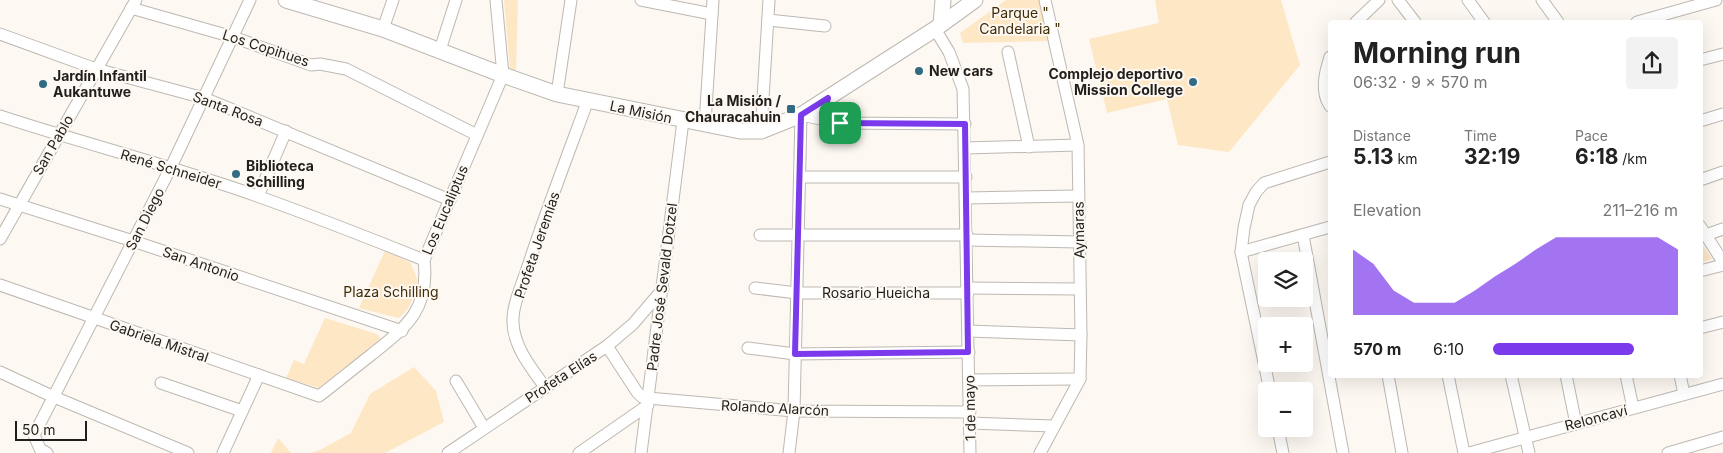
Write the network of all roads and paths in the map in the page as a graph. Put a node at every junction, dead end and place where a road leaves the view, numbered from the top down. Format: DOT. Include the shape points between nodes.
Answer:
graph roads {
  1 [pos="250,0"];
  2 [pos="286,0"];
  3 [pos="393,0"];
  4 [pos="456,0"];
  5 [pos="496,0"];
  6 [pos="571,0"];
  7 [pos="641,0"];
  8 [pos="713,0"];
  9 [pos="769,0"];
  10 [pos="943,0"];
  11 [pos="975,0"];
  12 [pos="1045,0"];
  13 [pos="1379,0"];
  14 [pos="1398,0"];
  15 [pos="1468,0"];
  16 [pos="1542,0"];
  17 [pos="1716,0"];
  18 [pos="133,4"];
  19 [pos="712,14"];
  20 [pos="768,20"];
  21 [pos="1358,20"];
  22 [pos="1413,20"];
  23 [pos="1483,20"];
  24 [pos="1557,20"];
  25 [pos="1644,20"];
  26 [pos="825,26"];
  27 [pos="938,26"];
  28 [pos="383,29"];
  29 [pos="0,34"];
  30 [pos="233,37"];
  31 [pos="440,50"];
  32 [pos="1008,52"];
  33 [pos="1723,54"];
  34 [pos="1703,59"];
  35 [pos="1328,64"];
  36 [pos="96,69"];
  37 [pos="503,76"];
  38 [pos="557,94"];
  39 [pos="204,98"];
  40 [pos="828,98"];
  41 [pos="588,100"];
  42 [pos="1328,103"];
  43 [pos="1723,114"];
  44 [pos="801,115"];
  45 [pos="0,116"];
  46 [pos="1703,120"];
  47 [pos="683,121"];
  48 [pos="840,123"];
  49 [pos="705,124"];
  50 [pos="965,124"];
  51 [pos="761,131"];
  52 [pos="286,132"];
  53 [pos="59,135"];
  54 [pos="477,135"];
  55 [pos="1078,145"];
  56 [pos="1029,147"];
  57 [pos="965,148"];
  58 [pos="1328,163"];
  59 [pos="171,167"];
  60 [pos="1723,172"];
  61 [pos="800,177"];
  62 [pos="966,177"];
  63 [pos="1703,179"];
  64 [pos="258,196"];
  65 [pos="1078,196"];
  66 [pos="966,198"];
  67 [pos="0,199"];
  68 [pos="450,200"];
  69 [pos="19,205"];
  70 [pos="1328,228"];
  71 [pos="1723,229"];
  72 [pos="1703,230"];
  73 [pos="1303,234"];
  74 [pos="760,235"];
  75 [pos="798,235"];
  76 [pos="967,237"];
  77 [pos="0,239"];
  78 [pos="133,241"];
  79 [pos="1080,242"];
  80 [pos="1241,252"];
  81 [pos="424,260"];
  82 [pos="1723,263"];
  83 [pos="1703,270"];
  84 [pos="0,285"];
  85 [pos="755,288"];
  86 [pos="662,289"];
  87 [pos="1080,289"];
  88 [pos="967,291"];
  89 [pos="797,293"];
  90 [pos="94,318"];
  91 [pos="1723,322"];
  92 [pos="1703,327"];
  93 [pos="402,331"];
  94 [pos="968,331"];
  95 [pos="1081,335"];
  96 [pos="607,346"];
  97 [pos="748,348"];
  98 [pos="968,352"];
  99 [pos="795,354"];
  100 [pos="1328,371"];
  101 [pos="0,372"];
  102 [pos="259,375"];
  103 [pos="1329,378"];
  104 [pos="1389,378"];
  105 [pos="1449,378"];
  106 [pos="1512,378"];
  107 [pos="1567,378"];
  108 [pos="1627,378"];
  109 [pos="1681,378"];
  110 [pos="1080,379"];
  111 [pos="969,380"];
  112 [pos="456,381"];
  113 [pos="1268,382"];
  114 [pos="161,383"];
  115 [pos="1723,384"];
  116 [pos="545,387"];
  117 [pos="1684,394"];
  118 [pos="54,396"];
  119 [pos="319,396"];
  120 [pos="648,402"];
  121 [pos="1633,408"];
  122 [pos="242,411"];
  123 [pos="794,411"];
  124 [pos="970,417"];
  125 [pos="1576,424"];
  126 [pos="1053,426"];
  127 [pos="484,428"];
  128 [pos="1280,437"];
  129 [pos="1723,437"];
  130 [pos="1526,438"];
  131 [pos="47,453"];
  132 [pos="188,453"];
  133 [pos="224,453"];
  134 [pos="448,453"];
  135 [pos="579,453"];
  136 [pos="642,453"];
  137 [pos="789,453"];
  138 [pos="970,453"];
  139 [pos="1040,453"];
  140 [pos="1283,453"];
  141 [pos="1343,453"];
  142 [pos="1402,453"];
  143 [pos="1464,453"];
  144 [pos="1469,453"];
  145 [pos="1529,453"];
  146 [pos="1668,453"];
  1 -- 30 [label="street, San Diego"];
  2 -- 28 [label="street, La Misión"];
  3 -- 28 [label="street"];
  4 -- 31 [label="street"];
  5 -- 37 [label="street"];
  6 -- 38 [label="street"];
  7 -- 19 [label="street"];
  8 -- 19 [label="street"];
  9 -- 20 [label="street"];
  10 -- 27 [label="street"];
  11 -- 27 [label="street, La Misión"];
  12 -- 55 [label="street, Aymaras"];
  13 -- 21 [label="street"];
  14 -- 22 [label="street"];
  15 -- 23 [label="street"];
  16 -- 24 [label="street"];
  17 -- 25 [label="street"];
  18 -- 30 [label="street, Los Copihues"];
  18 -- 36 [label="street, San Pablo"];
  19 -- 49 [label="street"];
  20 -- 26 [label="street"];
  20 -- 51 [label="street"];
  27 -- 40 [label="street, La Misión"];
  27 -- 50 [label="street, 1 de mayo" via="963,90"];
  28 -- 31 [label="street, La Misión"];
  29 -- 36 [label="street, Santa Rosa"];
  30 -- 39 [label="street, San Diego"];
  30 -- 54 [label="street, Los Copihues" via="311,65 346,69"];
  31 -- 37 [label="street, La Misión"];
  32 -- 56 [label="street"];
  33 -- 34 [label="street"];
  35 -- 42 [label="street" via="1324,85"];
  36 -- 39 [label="street, Santa Rosa"];
  36 -- 53 [label="street, San Pablo"];
  37 -- 38 [label="street, La Misión"];
  37 -- 54 [label="street, Los Eucaliptus"];
  38 -- 41 [label="street, La Misión"];
  39 -- 52 [label="street, Santa Rosa"];
  39 -- 59 [label="street, San Diego"];
  40 -- 44 [label="street, La Misión"];
  40 -- 48 [label="street" via="828,116"];
  41 -- 47 [label="street, La Misión"];
  41 -- 116 [label="street, Profeta Jeremías" via="531,256 513,322 523,356"];
  43 -- 46 [label="street"];
  44 -- 48 [label="street"];
  44 -- 51 [label="street, La Misión"];
  44 -- 61 [label="street"];
  45 -- 53 [label="street, René Schneider"];
  47 -- 49 [label="street, La Misión"];
  47 -- 86 [label="street, Padre José Sevald Dotzel"];
  48 -- 50 [label="street"];
  49 -- 51 [label="street, La Misión" via="740,131"];
  50 -- 57 [label="street, 1 de mayo"];
  52 -- 64 [label="street"];
  52 -- 68 [label="street, Santa Rosa"];
  53 -- 59 [label="street, René Schneider"];
  53 -- 69 [label="street, San Pablo"];
  54 -- 68 [label="street, Los Eucaliptus"];
  55 -- 56 [label="street"];
  55 -- 65 [label="street, Aymaras"];
  56 -- 57 [label="street"];
  57 -- 62 [label="street, 1 de mayo"];
  58 -- 80 [label="street" via="1264,183 1249,205"];
  59 -- 64 [label="street, René Schneider"];
  59 -- 78 [label="street, San Diego"];
  60 -- 63 [label="street"];
  61 -- 62 [label="street"];
  61 -- 75 [label="street"];
  62 -- 66 [label="street, 1 de mayo"];
  64 -- 81 [label="street, René Schneider"];
  65 -- 66 [label="street"];
  65 -- 79 [label="street, Aymaras"];
  66 -- 76 [label="street, 1 de mayo"];
  67 -- 69 [label="street, San Antonio"];
  68 -- 81 [label="street, Los Eucaliptus"];
  69 -- 77 [label="street, San Pablo"];
  69 -- 78 [label="street, San Antonio"];
  70 -- 73 [label="street"];
  71 -- 72 [label="street"];
  72 -- 82 [label="street"];
  73 -- 80 [label="street"];
  73 -- 100 [label="street"];
  74 -- 75 [label="street"];
  75 -- 76 [label="street"];
  75 -- 89 [label="street"];
  76 -- 79 [label="street"];
  76 -- 88 [label="street, 1 de mayo"];
  78 -- 90 [label="street, San Diego"];
  78 -- 93 [label="street, San Antonio"];
  79 -- 87 [label="street, Aymaras"];
  80 -- 113 [label="street"];
  81 -- 93 [label="street, Los Eucaliptus" via="421,298"];
  82 -- 83 [label="street"];
  84 -- 90 [label="street, Gabriela Mistral"];
  85 -- 89 [label="street, Rosario Hueicha"];
  86 -- 96 [label="street, Profeta Elías" via="632,324"];
  86 -- 120 [label="street, Padre José Sevald Dotzel"];
  87 -- 88 [label="street, Rosario Hueicha"];
  87 -- 95 [label="street, Aymaras"];
  88 -- 89 [label="street, Rosario Hueicha"];
  88 -- 94 [label="street, 1 de mayo"];
  89 -- 99 [label="street"];
  90 -- 102 [label="street, Gabriela Mistral"];
  90 -- 118 [label="street, San Diego"];
  91 -- 92 [label="street"];
  93 -- 119 [label="street, Los Eucaliptus"];
  94 -- 95 [label="street"];
  94 -- 98 [label="street, 1 de mayo"];
  95 -- 110 [label="street, Aymaras"];
  96 -- 116 [label="street, Profeta Elías"];
  96 -- 120 [label="street" via="637,392"];
  97 -- 99 [label="street"];
  98 -- 99 [label="street"];
  98 -- 111 [label="street, 1 de mayo"];
  99 -- 123 [label="street"];
  101 -- 118 [label="street"];
  102 -- 119 [label="street, Gabriela Mistral"];
  102 -- 122 [label="street"];
  103 -- 141 [label="street"];
  104 -- 142 [label="street"];
  105 -- 143 [label="street"];
  106 -- 130 [label="street"];
  107 -- 125 [label="street"];
  108 -- 121 [label="street"];
  109 -- 117 [label="street"];
  110 -- 111 [label="street"];
  110 -- 126 [label="street, Aymaras"];
  111 -- 124 [label="street, 1 de mayo"];
  112 -- 127 [label="street"];
  114 -- 122 [label="street"];
  115 -- 117 [label="street, Reloncaví"];
  116 -- 127 [label="street, Profeta Elías"];
  117 -- 121 [label="street, Reloncaví"];
  118 -- 131 [label="street, San Diego" via="34,435 40,449"];
  118 -- 132 [label="street"];
  120 -- 123 [label="street, Rolando Alarcón"];
  120 -- 135 [label="street"];
  120 -- 136 [label="street, Padre José Sevald Dotzel"];
  121 -- 125 [label="street, Reloncaví"];
  122 -- 133 [label="street"];
  123 -- 124 [label="street, Rolando Alarcón"];
  123 -- 137 [label="street"];
  124 -- 126 [label="street, Rolando Alarcón"];
  124 -- 138 [label="street, 1 de mayo"];
  125 -- 130 [label="street, Reloncaví"];
  126 -- 139 [label="street, Aymaras"];
  127 -- 134 [label="street, Profeta Elías"];
  128 -- 140 [label="street"];
  129 -- 146 [label="street"];
  130 -- 144 [label="street, Reloncaví"];
  130 -- 145 [label="street"];
}
